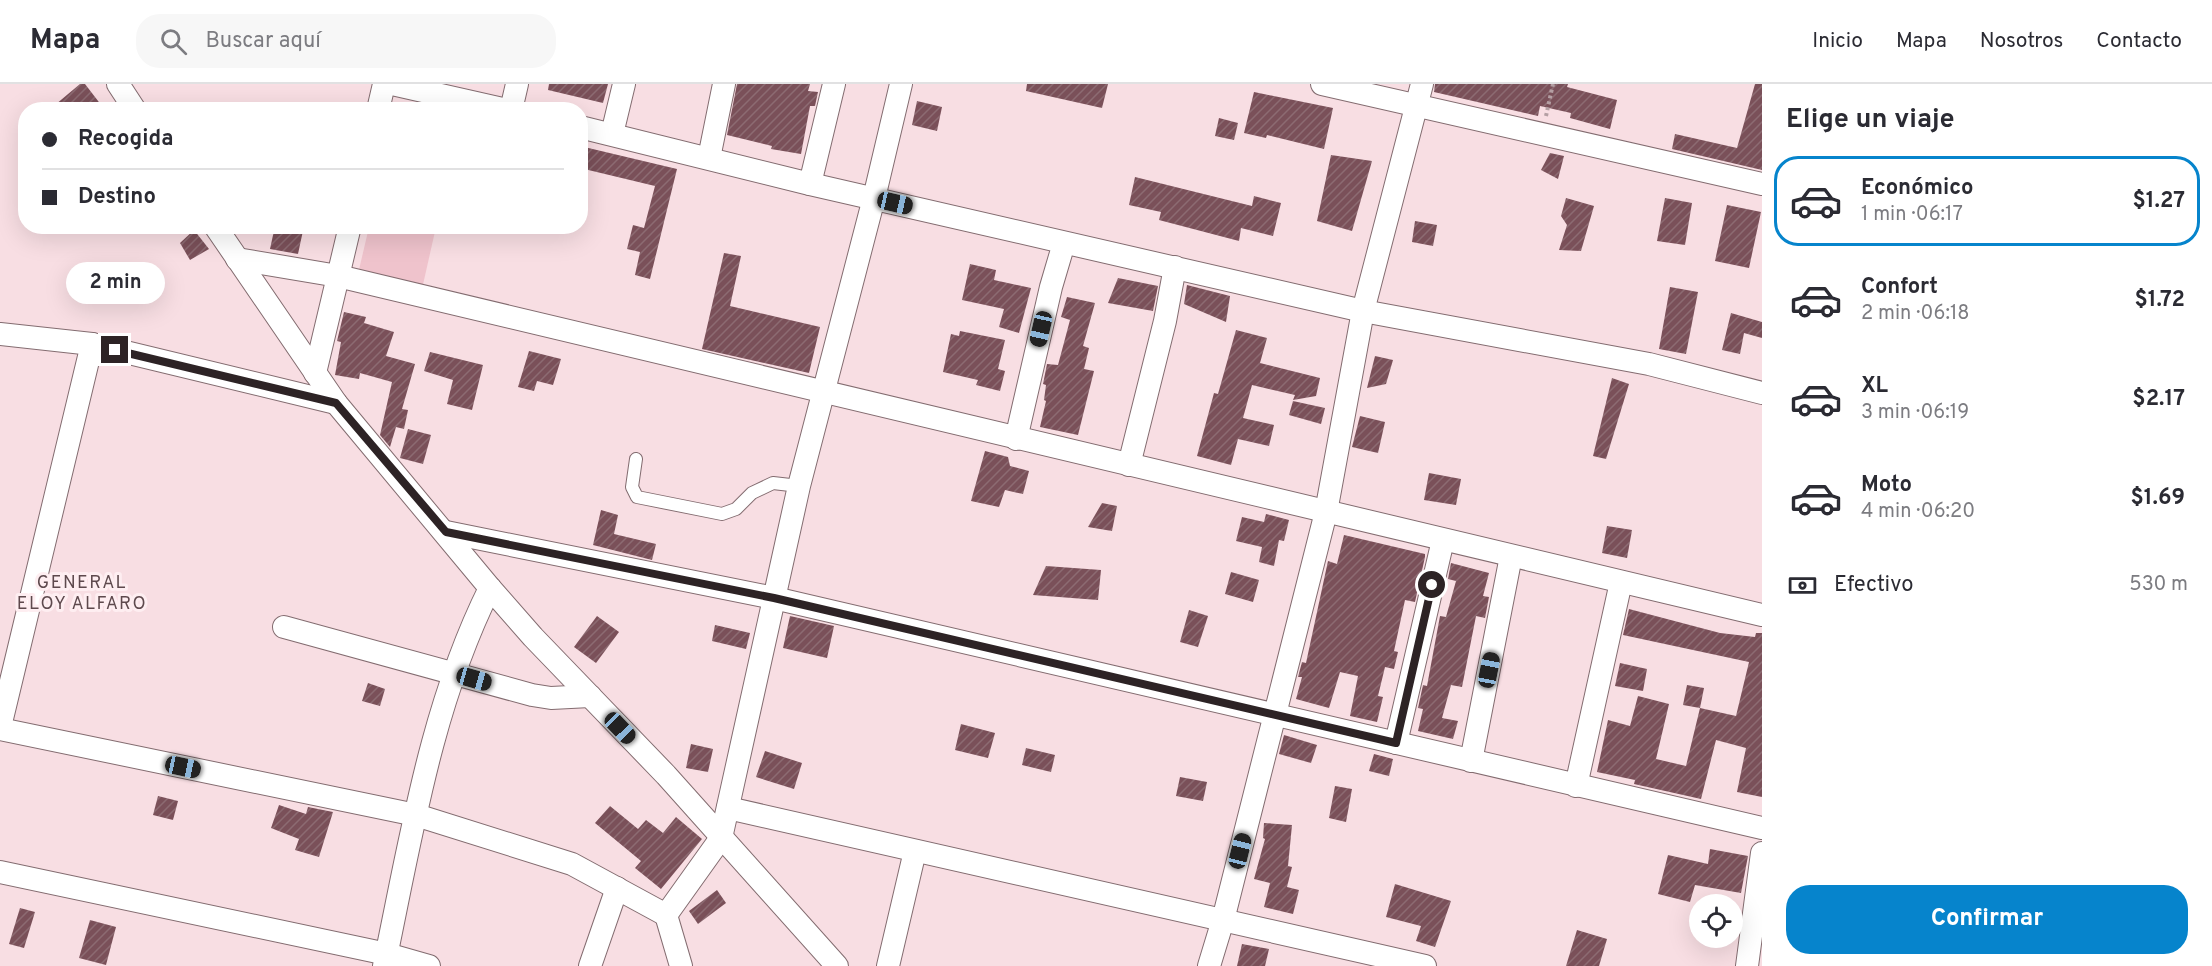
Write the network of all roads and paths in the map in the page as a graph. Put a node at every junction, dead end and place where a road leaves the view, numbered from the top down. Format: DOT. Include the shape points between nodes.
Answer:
graph roads {
  1 [pos="118,84"];
  2 [pos="384,84"];
  3 [pos="392,84"];
  4 [pos="517,84"];
  5 [pos="624,84"];
  6 [pos="724,84"];
  7 [pos="834,84"];
  8 [pos="901,84"];
  9 [pos="1322,84"];
  10 [pos="1553,84"];
  11 [pos="1420,95"];
  12 [pos="130,102"];
  13 [pos="380,102"];
  14 [pos="473,102"];
  15 [pos="511,102"];
  16 [pos="1545,120"];
  17 [pos="588,129"];
  18 [pos="612,134"];
  19 [pos="709,158"];
  20 [pos="810,184"];
  21 [pos="1762,184"];
  22 [pos="874,198"];
  23 [pos="220,234"];
  24 [pos="348,234"];
  25 [pos="1064,243"];
  26 [pos="237,259"];
  27 [pos="1175,267"];
  28 [pos="338,276"];
  29 [pos="1363,311"];
  30 [pos="0,334"];
  31 [pos="92,344"];
  32 [pos="315,373"];
  33 [pos="823,393"];
  34 [pos="1762,393"];
  35 [pos="336,403"];
  36 [pos="1016,438"];
  37 [pos="636,459"];
  38 [pos="1129,465"];
  39 [pos="799,486"];
  40 [pos="1326,512"];
  41 [pos="446,532"];
  42 [pos="1443,540"];
  43 [pos="1511,556"];
  44 [pos="1621,582"];
  45 [pos="490,588"];
  46 [pos="774,598"];
  47 [pos="1762,615"];
  48 [pos="284,627"];
  49 [pos="455,673"];
  50 [pos="590,696"];
  51 [pos="1275,714"];
  52 [pos="0,728"];
  53 [pos="1396,743"];
  54 [pos="1471,761"];
  55 [pos="1576,786"];
  56 [pos="728,808"];
  57 [pos="416,815"];
  58 [pos="1762,828"];
  59 [pos="721,838"];
  60 [pos="915,850"];
  61 [pos="1762,853"];
  62 [pos="0,872"];
  63 [pos="617,888"];
  64 [pos="666,915"];
  65 [pos="1223,920"];
  66 [pos="385,960"];
  67 [pos="429,966"];
  68 [pos="590,966"];
  69 [pos="681,966"];
  70 [pos="837,966"];
  71 [pos="888,966"];
  72 [pos="1209,966"];
  73 [pos="1425,966"];
  74 [pos="1747,966"];
  1 -- 12 [label="street"];
  2 -- 13 [label="street"];
  3 -- 14 [label="street"];
  4 -- 15 [label="street"];
  5 -- 18 [label="street"];
  6 -- 19 [label="street"];
  7 -- 20 [label="street"];
  8 -- 22 [label="street"];
  9 -- 11 [label="street"];
  10 -- 16 [label="path"];
  11 -- 21 [label="street"];
  11 -- 29 [label="street"];
  17 -- 18 [label="street"];
  18 -- 19 [label="street"];
  19 -- 20 [label="street"];
  20 -- 22 [label="street"];
  22 -- 25 [label="street"];
  22 -- 33 [label="street"];
  23 -- 26 [label="street"];
  24 -- 28 [label="street"];
  25 -- 27 [label="street"];
  25 -- 36 [label="street"];
  26 -- 28 [label="street"];
  26 -- 32 [label="street"];
  27 -- 29 [label="street"];
  27 -- 38 [label="street"];
  28 -- 32 [label="street"];
  28 -- 33 [label="street"];
  29 -- 34 [label="street" via="1649,364"];
  29 -- 40 [label="street"];
  30 -- 31 [label="street"];
  31 -- 35 [label="street"];
  31 -- 52 [label="street"];
  32 -- 35 [label="street"];
  33 -- 36 [label="street"];
  33 -- 39 [label="street"];
  35 -- 41 [label="street"];
  36 -- 38 [label="street"];
  37 -- 39 [label="lane" via="632,487 638,497 722,514 773,483"];
  38 -- 40 [label="street"];
  39 -- 46 [label="street"];
  40 -- 42 [label="street"];
  40 -- 51 [label="street"];
  41 -- 45 [label="street"];
  41 -- 46 [label="street"];
  42 -- 43 [label="street"];
  42 -- 53 [label="street"];
  43 -- 44 [label="street"];
  43 -- 54 [label="street"];
  44 -- 47 [label="street"];
  44 -- 55 [label="street"];
  45 -- 49 [label="street"];
  45 -- 50 [label="street"];
  46 -- 51 [label="street"];
  46 -- 56 [label="street"];
  48 -- 49 [label="street"];
  49 -- 50 [label="street" via="532,695"];
  49 -- 57 [label="street" via="430,751"];
  50 -- 59 [label="street"];
  51 -- 53 [label="street"];
  51 -- 65 [label="street"];
  52 -- 57 [label="street"];
  53 -- 54 [label="street"];
  54 -- 55 [label="street"];
  55 -- 58 [label="street"];
  56 -- 59 [label="street"];
  56 -- 60 [label="street"];
  57 -- 63 [label="street" via="572,864"];
  57 -- 66 [label="street"];
  59 -- 64 [label="street"];
  59 -- 70 [label="street"];
  60 -- 65 [label="street"];
  60 -- 71 [label="street"];
  61 -- 74 [label="street"];
  62 -- 66 [label="street"];
  63 -- 64 [label="street"];
  63 -- 68 [label="street"];
  64 -- 69 [label="street"];
  65 -- 72 [label="street"];
  65 -- 73 [label="street"];
  66 -- 67 [label="street"];
}
